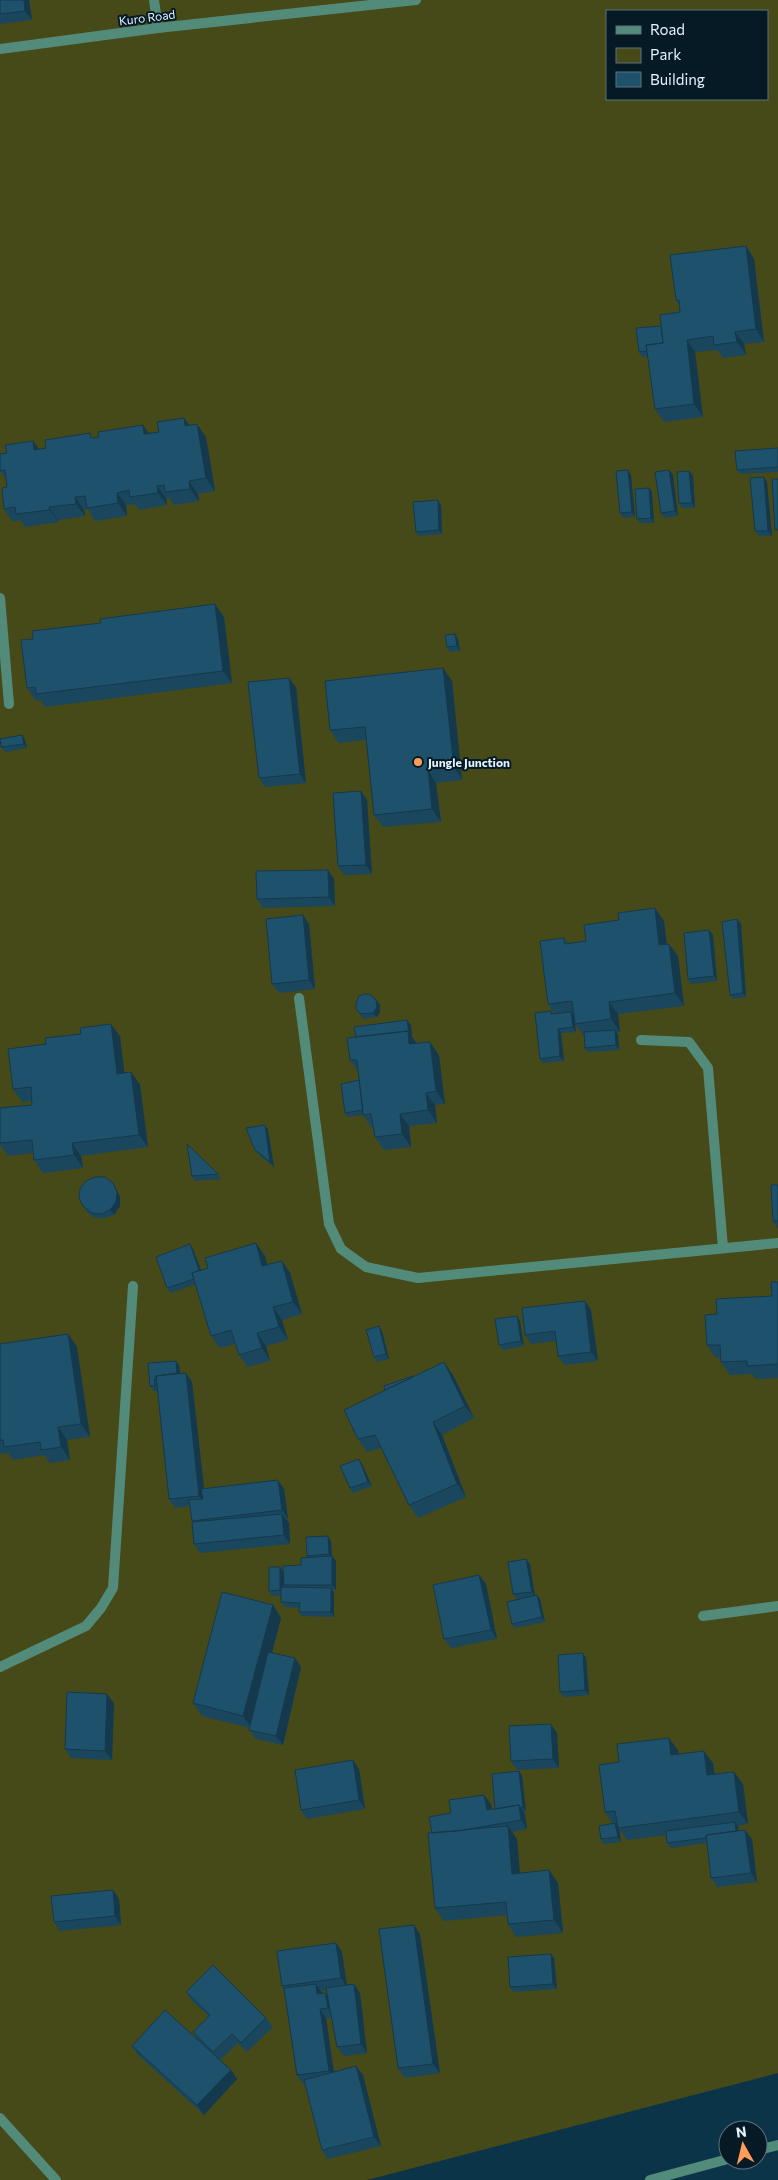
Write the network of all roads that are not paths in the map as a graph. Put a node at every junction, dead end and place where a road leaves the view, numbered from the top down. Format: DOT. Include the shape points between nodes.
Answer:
graph roads {
  1 [pos="154,0"];
  2 [pos="416,0"];
  3 [pos="158,28"];
  4 [pos="0,49"];
  5 [pos="0,598"];
  6 [pos="8,704"];
  7 [pos="299,998"];
  8 [pos="641,1040"];
  9 [pos="778,1243"];
  10 [pos="723,1248"];
  11 [pos="133,1286"];
  12 [pos="778,1606"];
  13 [pos="703,1616"];
  14 [pos="0,1667"];
  15 [pos="0,2118"];
  16 [pos="718,2162"];
  17 [pos="56,2180"];
  18 [pos="650,2180"];
  1 -- 3 [label="street"];
  2 -- 3 [label="street, Kuro Road"];
  3 -- 4 [label="street, Kuro Road"];
  5 -- 6 [label="street"];
  7 -- 10 [label="street" via="329,1224 341,1249 366,1267 418,1278"];
  8 -- 10 [label="street" via="689,1042 708,1068"];
  9 -- 10 [label="street"];
  11 -- 14 [label="street" via="113,1588 86,1626"];
  12 -- 13 [label="street"];
  15 -- 17 [label="street"];
  16 -- 18 [label="street"];
}
